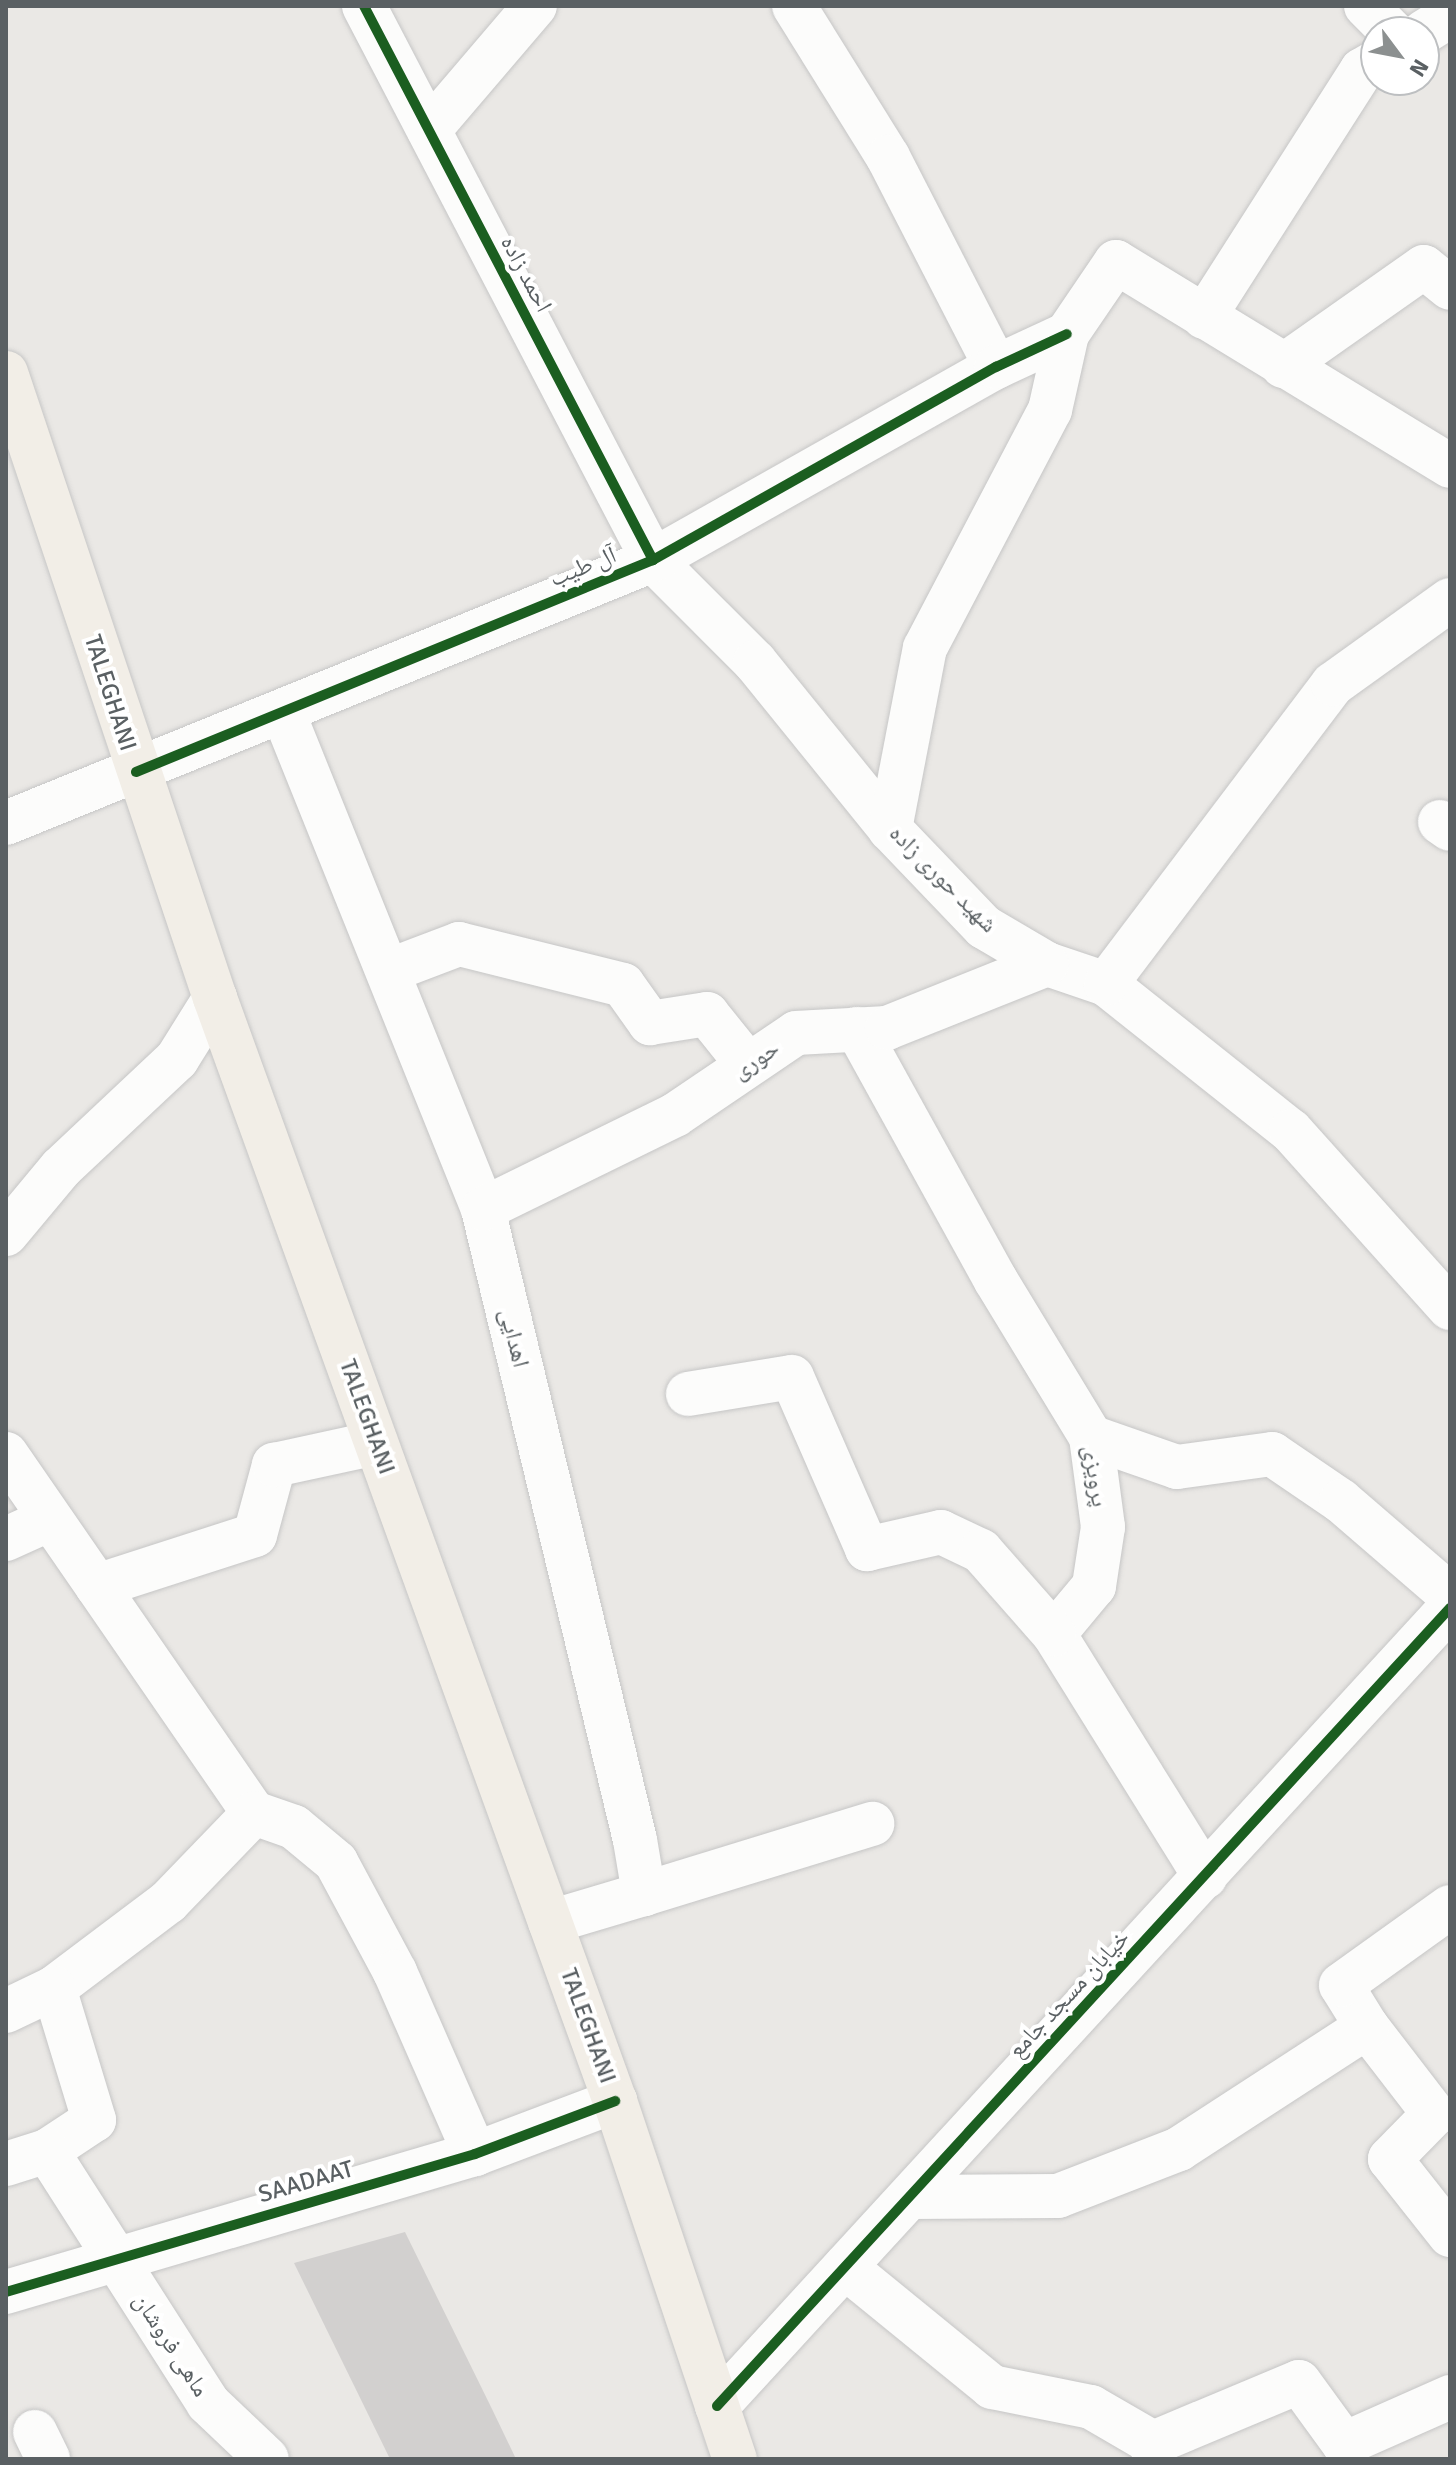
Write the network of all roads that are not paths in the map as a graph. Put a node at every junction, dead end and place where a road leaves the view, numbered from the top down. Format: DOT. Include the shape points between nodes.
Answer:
graph roads {
  1 [pos="364,6"];
  2 [pos="535,6"];
  3 [pos="794,6"];
  4 [pos="1360,73"];
  5 [pos="429,130"];
  6 [pos="1450,288"];
  7 [pos="1204,317"];
  8 [pos="1067,334"];
  9 [pos="1283,366"];
  10 [pos="996,367"];
  11 [pos="6,373"];
  12 [pos="1450,466"];
  13 [pos="653,560"];
  14 [pos="1450,600"];
  15 [pos="283,712"];
  16 [pos="136,772"];
  17 [pos="6,823"];
  18 [pos="890,829"];
  19 [pos="1047,964"];
  20 [pos="388,971"];
  21 [pos="1106,984"];
  22 [pos="215,998"];
  23 [pos="857,1029"];
  24 [pos="748,1065"];
  25 [pos="483,1209"];
  26 [pos="6,1234"];
  27 [pos="1450,1308"];
  28 [pos="688,1394"];
  29 [pos="1091,1437"];
  30 [pos="376,1443"];
  31 [pos="6,1454"];
  32 [pos="50,1519"];
  33 [pos="6,1539"];
  34 [pos="97,1586"];
  35 [pos="1450,1595"];
  36 [pos="1450,1608"];
  37 [pos="1054,1634"];
  38 [pos="254,1813"];
  39 [pos="872,1824"];
  40 [pos="1205,1877"];
  41 [pos="644,1894"];
  42 [pos="1450,1907"];
  43 [pos="550,1922"];
  44 [pos="54,1988"];
  45 [pos="6,2011"];
  46 [pos="1367,2027"];
  47 [pos="615,2101"];
  48 [pos="47,2151"];
  49 [pos="475,2154"];
  50 [pos="6,2164"];
  51 [pos="910,2197"];
  52 [pos="1450,2235"];
  53 [pos="116,2259"];
  54 [pos="845,2267"];
  55 [pos="6,2292"];
  56 [pos="1450,2397"];
  57 [pos="717,2406"];
  58 [pos="1153,2451"];
  59 [pos="267,2459"];
  60 [pos="735,2459"];
  1 -- 5 [label="street, احمد زاده"];
  2 -- 5 [label="street"];
  3 -- 10 [label="street" via="888,157"];
  4 -- 7 [label="street"];
  5 -- 13 [label="street, احمد زاده"];
  6 -- 9 [label="street" via="1424,267"];
  7 -- 8 [label="street" via="1116,262"];
  7 -- 9 [label="street"];
  8 -- 10 [label="street, آل طیب"];
  8 -- 18 [label="street" via="1050,410 925,648"];
  9 -- 12 [label="street"];
  10 -- 13 [label="street, آل طیب"];
  11 -- 16 [label="main road, TALEGHANI"];
  13 -- 15 [label="street, آل طیب"];
  13 -- 18 [label="street, شهید حوری زاده" via="755,662"];
  14 -- 21 [label="street" via="1333,684"];
  15 -- 16 [label="street, آل طیب"];
  15 -- 20 [label="street, اهدایی"];
  16 -- 17 [label="street, آل طیب"];
  16 -- 22 [label="main road, TALEGHANI"];
  18 -- 19 [label="street, شهید حوری زاده" via="984,927"];
  19 -- 21 [label="street, شهید حوری زاده"];
  19 -- 23 [label="street, حوری" via="887,1028"];
  20 -- 24 [label="street" via="459,944 623,985 650,1023 707,1014"];
  20 -- 25 [label="street, اهدایی"];
  21 -- 27 [label="street, شهید حوری زاده" via="1291,1131"];
  22 -- 26 [label="street" via="177,1059 61,1168"];
  22 -- 30 [label="main road, TALEGHANI"];
  23 -- 24 [label="street, حوری" via="796,1033"];
  23 -- 29 [label="street, پرویزی" via="995,1279"];
  24 -- 25 [label="street, حوری" via="675,1115"];
  25 -- 41 [label="street, اهدایی"];
  28 -- 37 [label="street" via="792,1377 867,1549 941,1532 981,1551"];
  29 -- 35 [label="street" via="1177,1467 1272,1454 1341,1501"];
  29 -- 37 [label="street, پرویزی" via="1103,1527 1094,1586"];
  30 -- 34 [label="street" via="274,1465 255,1535"];
  30 -- 43 [label="main road, TALEGHANI"];
  31 -- 32 [label="street"];
  32 -- 33 [label="street"];
  32 -- 34 [label="street"];
  34 -- 38 [label="street"];
  36 -- 40 [label="street, خیابان مسجد جامع"];
  37 -- 40 [label="street"];
  38 -- 44 [label="street" via="168,1902"];
  38 -- 49 [label="street" via="294,1827 336,1862 395,1972"];
  39 -- 41 [label="street"];
  40 -- 51 [label="street, خیابان مسجد جامع"];
  41 -- 43 [label="street"];
  42 -- 46 [label="street" via="1341,1985"];
  43 -- 47 [label="main road, TALEGHANI"];
  44 -- 45 [label="street"];
  44 -- 48 [label="street" via="94,2120"];
  46 -- 51 [label="street" via="1179,2149 1058,2196"];
  46 -- 52 [label="street" via="1434,2114 1390,2159"];
  47 -- 49 [label="street, SAADAAT"];
  47 -- 57 [label="main road, TALEGHANI"];
  48 -- 50 [label="street"];
  48 -- 53 [label="street, ماهی فروشان"];
  49 -- 53 [label="street, SAADAAT"];
  51 -- 54 [label="street, خیابان مسجد جامع"];
  53 -- 55 [label="street, SAADAAT"];
  53 -- 59 [label="street, ماهی فروشان" via="208,2403"];
  54 -- 57 [label="street, خیابان مسجد جامع"];
  54 -- 58 [label="street" via="992,2387 1091,2407"];
  56 -- 58 [label="street" via="1344,2444 1299,2382"];
  57 -- 60 [label="main road, TALEGHANI"];
}
